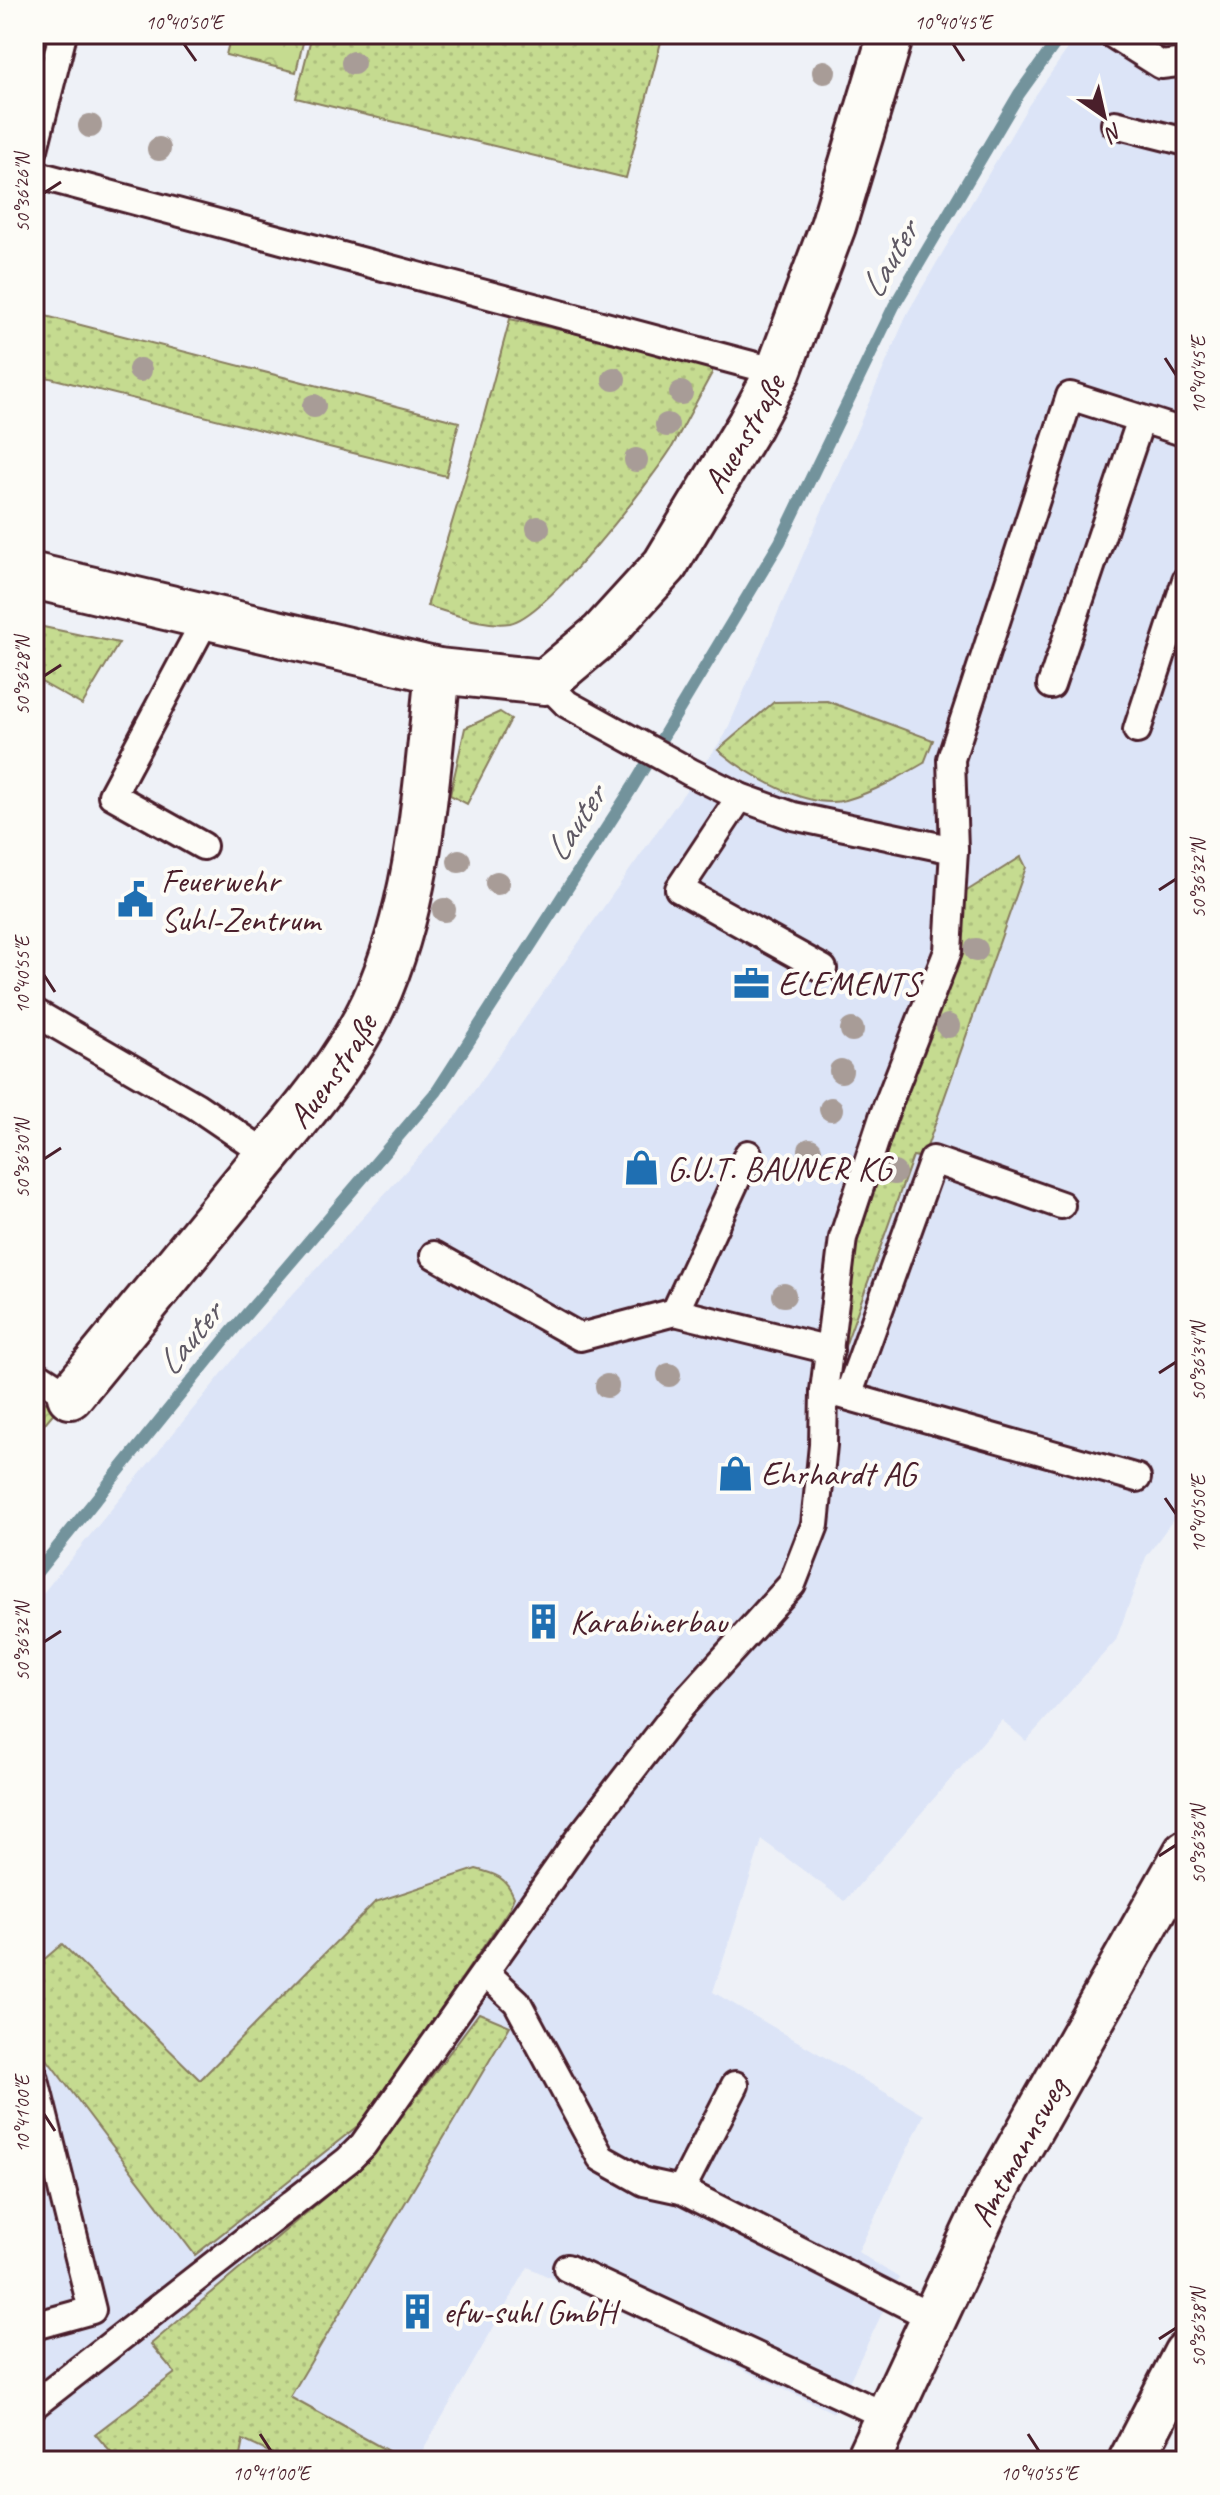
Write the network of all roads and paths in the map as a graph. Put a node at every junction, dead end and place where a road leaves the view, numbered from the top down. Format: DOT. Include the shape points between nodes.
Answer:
graph roads {
  1 [pos="63,34"];
  2 [pos="891,34"];
  3 [pos="1112,34"];
  4 [pos="1186,62"];
  5 [pos="1115,124"];
  6 [pos="1186,142"];
  7 [pos="34,149"];
  8 [pos="34,174"];
  9 [pos="778,372"];
  10 [pos="1141,419"];
  11 [pos="1186,433"];
  12 [pos="34,576"];
  13 [pos="1186,580"];
  14 [pos="207,617"];
  15 [pos="438,671"];
  16 [pos="545,682"];
  17 [pos="1051,685"];
  18 [pos="1137,730"];
  19 [pos="740,797"];
  20 [pos="203,846"];
  21 [pos="954,850"];
  22 [pos="823,969"];
  23 [pos="34,1012"];
  24 [pos="748,1154"];
  25 [pos="268,1155"];
  26 [pos="1061,1205"];
  27 [pos="434,1255"];
  28 [pos="675,1312"];
  29 [pos="830,1350"];
  30 [pos="34,1373"];
  31 [pos="836,1393"];
  32 [pos="70,1396"];
  33 [pos="1137,1478"];
  34 [pos="1186,1853"];
  35 [pos="486,1973"];
  36 [pos="34,2076"];
  37 [pos="735,2085"];
  38 [pos="681,2190"];
  39 [pos="567,2268"];
  40 [pos="933,2318"];
  41 [pos="34,2326"];
  42 [pos="1186,2354"];
  43 [pos="34,2405"];
  44 [pos="888,2417"];
  45 [pos="867,2461"];
  46 [pos="1131,2461"];
  1 -- 7 [label="lane"];
  2 -- 9 [label="street, Auenstraße" via="833,226"];
  3 -- 4 [label="lane" via="1161,65"];
  5 -- 6 [label="lane"];
  8 -- 9 [label="lane"];
  9 -- 16 [label="street, Auenstraße" via="665,565 602,634"];
  10 -- 11 [label="lane"];
  10 -- 17 [label="lane"];
  10 -- 21 [label="lane" via="1070,396 951,759"];
  12 -- 14 [label="street"];
  13 -- 18 [label="lane"];
  14 -- 15 [label="street"];
  14 -- 20 [label="lane" via="112,795"];
  15 -- 16 [label="street"];
  15 -- 25 [label="street, Auenstraße" via="414,872 391,955 351,1046"];
  16 -- 19 [label="lane" via="567,704"];
  19 -- 21 [label="lane" via="793,816"];
  19 -- 22 [label="lane" via="679,889"];
  21 -- 29 [label="lane" via="948,951 884,1114 843,1238"];
  23 -- 25 [label="lane" via="196,1106"];
  24 -- 28 [label="lane"];
  25 -- 32 [label="street, Auenstraße"];
  26 -- 31 [label="lane" via="933,1160"];
  27 -- 28 [label="lane" via="580,1337"];
  28 -- 29 [label="lane"];
  29 -- 31 [label="lane"];
  30 -- 32 [label="lane"];
  31 -- 33 [label="lane"];
  31 -- 35 [label="lane" via="823,1445 815,1525 792,1584 683,1704 580,1837"];
  34 -- 40 [label="street, Amtmannsweg" via="987,2205"];
  35 -- 38 [label="lane" via="517,2002 601,2158 644,2182"];
  35 -- 43 [label="lane" via="356,2153"];
  36 -- 41 [label="lane" via="92,2310"];
  37 -- 38 [label="lane"];
  38 -- 40 [label="lane"];
  39 -- 44 [label="lane"];
  40 -- 44 [label="street, Amtmannsweg"];
  42 -- 46 [label="street"];
  44 -- 45 [label="street, Amtmannsweg"];
}
